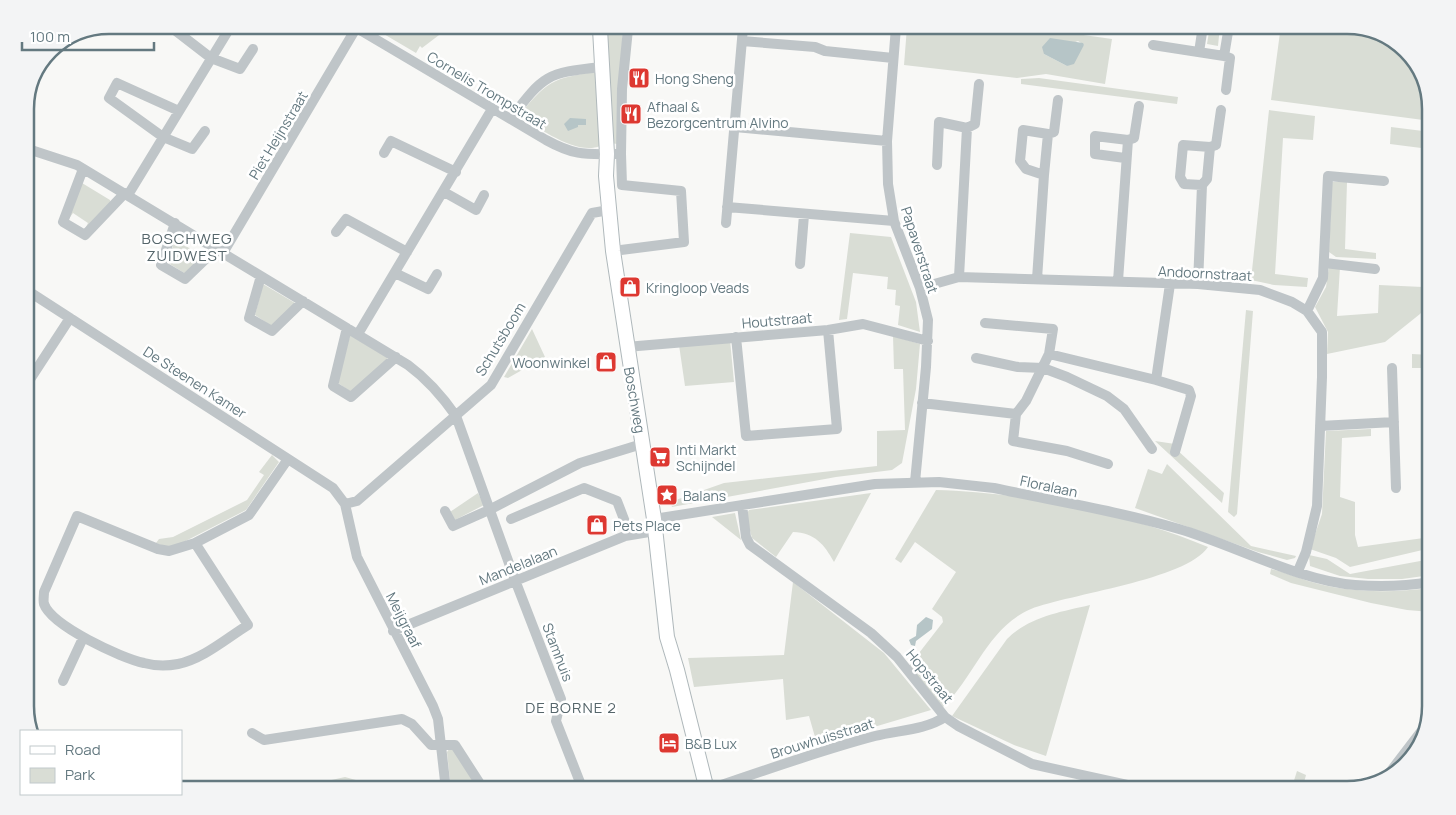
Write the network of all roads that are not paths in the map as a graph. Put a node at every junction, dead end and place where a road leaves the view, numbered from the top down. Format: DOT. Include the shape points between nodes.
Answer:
graph roads {
  1 [pos="180,34"];
  2 [pos="226,34"];
  3 [pos="354,34"];
  4 [pos="367,34"];
  5 [pos="600,34"];
  6 [pos="627,34"];
  7 [pos="743,34"];
  8 [pos="895,34"];
  9 [pos="1202,34"];
  10 [pos="1228,34"];
  11 [pos="742,41"];
  12 [pos="1152,45"];
  13 [pos="253,49"];
  14 [pos="1199,52"];
  15 [pos="1224,56"];
  16 [pos="212,58"];
  17 [pos="893,58"];
  18 [pos="600,66"];
  19 [pos="979,84"];
  20 [pos="1226,90"];
  21 [pos="1058,100"];
  22 [pos="1139,106"];
  23 [pos="492,109"];
  24 [pos="1221,110"];
  25 [pos="179,112"];
  26 [pos="511,118"];
  27 [pos="735,127"];
  28 [pos="967,128"];
  29 [pos="206,130"];
  30 [pos="1048,134"];
  31 [pos="164,137"];
  32 [pos="1128,140"];
  33 [pos="887,141"];
  34 [pos="1210,147"];
  35 [pos="34,151"];
  36 [pos="384,153"];
  37 [pos="614,154"];
  38 [pos="1125,158"];
  39 [pos="937,166"];
  40 [pos="83,169"];
  41 [pos="456,172"];
  42 [pos="1044,175"];
  43 [pos="1316,176"];
  44 [pos="1328,176"];
  45 [pos="1384,181"];
  46 [pos="1202,185"];
  47 [pos="444,192"];
  48 [pos="127,194"];
  49 [pos="484,195"];
  50 [pos="727,206"];
  51 [pos="609,210"];
  52 [pos="804,215"];
  53 [pos="894,221"];
  54 [pos="175,223"];
  55 [pos="726,223"];
  56 [pos="336,232"];
  57 [pos="220,251"];
  58 [pos="613,251"];
  59 [pos="407,252"];
  60 [pos="1325,263"];
  61 [pos="800,264"];
  62 [pos="1375,269"];
  63 [pos="395,273"];
  64 [pos="437,274"];
  65 [pos="261,276"];
  66 [pos="959,277"];
  67 [pos="1037,279"];
  68 [pos="1118,281"];
  69 [pos="1170,284"];
  70 [pos="1198,284"];
  71 [pos="920,288"];
  72 [pos="34,295"];
  73 [pos="303,301"];
  74 [pos="1307,311"];
  75 [pos="70,318"];
  76 [pos="985,322"];
  77 [pos="347,328"];
  78 [pos="828,330"];
  79 [pos="358,334"];
  80 [pos="736,337"];
  81 [pos="928,341"];
  82 [pos="626,347"];
  83 [pos="1049,354"];
  84 [pos="396,358"];
  85 [pos="976,358"];
  86 [pos="1043,368"];
  87 [pos="1392,368"];
  88 [pos="34,373"];
  89 [pos="1156,380"];
  90 [pos="922,403"];
  91 [pos="1016,414"];
  92 [pos="456,416"];
  93 [pos="1394,422"];
  94 [pos="1320,426"];
  95 [pos="642,444"];
  96 [pos="1152,449"];
  97 [pos="1175,452"];
  98 [pos="288,459"];
  99 [pos="1108,464"];
  100 [pos="915,482"];
  101 [pos="1396,488"];
  102 [pos="345,504"];
  103 [pos="742,505"];
  104 [pos="489,510"];
  105 [pos="445,511"];
  106 [pos="511,519"];
  107 [pos="654,525"];
  108 [pos="630,535"];
  109 [pos="195,543"];
  110 [pos="1298,571"];
  111 [pos="515,580"];
  112 [pos="1422,583"];
  113 [pos="394,631"];
  114 [pos="83,638"];
  115 [pos="63,681"];
  116 [pos="946,717"];
  117 [pos="252,733"];
  118 [pos="1413,742"];
  119 [pos="441,746"];
  120 [pos="1400,759"];
  121 [pos="445,781"];
  122 [pos="478,781"];
  123 [pos="579,781"];
  124 [pos="705,781"];
  125 [pos="733,781"];
  126 [pos="1109,781"];
  1 -- 16 [label="street"];
  2 -- 16 [label="street"];
  3 -- 57 [label="street, Piet Heijnstraat"];
  4 -- 23 [label="street, Cornelis Trompstraat"];
  5 -- 18 [label="street, Boschweg"];
  6 -- 37 [label="street, Boschweg"];
  7 -- 11 [label="street"];
  8 -- 17 [label="street, Papaverstraat"];
  9 -- 14 [label="street"];
  10 -- 15 [label="street"];
  11 -- 17 [label="street"];
  11 -- 27 [label="street"];
  12 -- 14 [label="street"];
  13 -- 16 [label="street" via="240,69"];
  14 -- 15 [label="street"];
  15 -- 20 [label="street" via="1230,58"];
  16 -- 25 [label="street"];
  17 -- 33 [label="street, Papaverstraat"];
  18 -- 26 [label="street" via="552,74 534,88"];
  18 -- 37 [label="street, Boschweg"];
  19 -- 28 [label="street" via="975,124"];
  21 -- 30 [label="street" via="1054,132"];
  22 -- 32 [label="street" via="1134,138"];
  23 -- 26 [label="street, Cornelis Trompstraat"];
  23 -- 41 [label="street"];
  24 -- 34 [label="street" via="1216,145"];
  25 -- 31 [label="street"];
  25 -- 31 [label="street" via="117,83 109,98"];
  26 -- 37 [label="street, Cornelis Trompstraat" via="562,149 590,156"];
  27 -- 33 [label="street"];
  27 -- 50 [label="street"];
  28 -- 39 [label="street" via="939,122"];
  28 -- 66 [label="street"];
  29 -- 31 [label="street" via="192,149"];
  30 -- 42 [label="street"];
  30 -- 42 [label="street" via="1023,130 1022,138 1020,161 1026,169"];
  31 -- 48 [label="street"];
  32 -- 38 [label="street"];
  32 -- 38 [label="street" via="1095,136 1095,154"];
  33 -- 53 [label="street, Papaverstraat" via="888,184"];
  34 -- 46 [label="street" via="1207,179"];
  34 -- 46 [label="street" via="1183,144 1180,177 1184,184"];
  35 -- 40 [label="street, Stamhuis"];
  36 -- 41 [label="street" via="391,141"];
  37 -- 51 [label="street, Boschweg" via="606,176"];
  37 -- 58 [label="street" via="622,185 681,191 684,242"];
  38 -- 68 [label="street"];
  40 -- 48 [label="street, Stamhuis"];
  40 -- 48 [label="street" via="63,222 85,235"];
  41 -- 47 [label="street"];
  42 -- 67 [label="street"];
  43 -- 44 [label="street"];
  44 -- 45 [label="street"];
  44 -- 60 [label="street"];
  46 -- 70 [label="street"];
  47 -- 49 [label="street" via="476,210"];
  47 -- 59 [label="street"];
  48 -- 54 [label="street, Stamhuis"];
  50 -- 52 [label="street"];
  50 -- 55 [label="street"];
  51 -- 58 [label="street, Boschweg"];
  51 -- 92 [label="street, Schutsboom" via="592,212 491,384"];
  52 -- 53 [label="street"];
  52 -- 61 [label="street"];
  53 -- 71 [label="street, Papaverstraat"];
  54 -- 57 [label="street, Stamhuis"];
  54 -- 57 [label="street, Piet Heijnstraat" via="162,265 185,279"];
  56 -- 59 [label="street" via="346,219"];
  57 -- 65 [label="street, Stamhuis"];
  58 -- 82 [label="street, Boschweg"];
  59 -- 63 [label="street"];
  60 -- 62 [label="street"];
  60 -- 74 [label="street" via="1323,278"];
  63 -- 64 [label="street" via="428,289"];
  63 -- 79 [label="street"];
  65 -- 73 [label="street, Stamhuis"];
  65 -- 73 [label="street" via="249,318 272,331"];
  66 -- 67 [label="street, Andoornstraat"];
  66 -- 71 [label="street, Andoornstraat"];
  67 -- 68 [label="street, Andoornstraat"];
  68 -- 69 [label="street, Andoornstraat"];
  69 -- 70 [label="street, Andoornstraat"];
  69 -- 89 [label="street"];
  70 -- 74 [label="street, Andoornstraat" via="1260,290"];
  71 -- 81 [label="street, Papaverstraat" via="928,320"];
  72 -- 75 [label="street, De Steenen Kamer"];
  73 -- 77 [label="street, Stamhuis"];
  74 -- 94 [label="street, Andoornstraat" via="1322,332"];
  75 -- 88 [label="street"];
  75 -- 98 [label="street, De Steenen Kamer"];
  76 -- 83 [label="street" via="1053,329"];
  77 -- 79 [label="street, Stamhuis"];
  77 -- 84 [label="street" via="333,386 351,397"];
  78 -- 80 [label="street, Houtstraat"];
  78 -- 80 [label="street" via="837,429 746,436"];
  78 -- 81 [label="street, Houtstraat" via="863,324"];
  79 -- 84 [label="street, Stamhuis"];
  80 -- 82 [label="street, Houtstraat"];
  81 -- 90 [label="street, Papaverstraat"];
  82 -- 95 [label="street, Boschweg"];
  83 -- 86 [label="street"];
  83 -- 89 [label="street"];
  84 -- 92 [label="street, Stamhuis" via="426,378"];
  85 -- 86 [label="street" via="1018,367"];
  86 -- 91 [label="street"];
  86 -- 96 [label="street" via="1118,404"];
  87 -- 93 [label="street"];
  89 -- 97 [label="street" via="1190,390"];
  90 -- 91 [label="street"];
  90 -- 100 [label="street, Papaverstraat"];
  91 -- 99 [label="street" via="1013,441 1067,451"];
  92 -- 102 [label="street, Schutsboom" via="357,501"];
  92 -- 104 [label="street, Stamhuis"];
  93 -- 94 [label="street"];
  93 -- 101 [label="street"];
  94 -- 110 [label="street, Andoornstraat" via="1317,506"];
  95 -- 104 [label="street" via="580,463"];
  95 -- 107 [label="street, Boschweg"];
  98 -- 102 [label="street, De Steenen Kamer" via="333,488"];
  98 -- 109 [label="street" via="249,516"];
  100 -- 103 [label="street, Floralaan" via="875,484"];
  100 -- 110 [label="street, Floralaan" via="994,488 1149,521"];
  102 -- 113 [label="street, Meijgraaf" via="357,557"];
  103 -- 107 [label="street, Floralaan"];
  103 -- 116 [label="street, Hopstraat" via="750,545 871,633 897,658"];
  104 -- 105 [label="street" via="453,526"];
  104 -- 111 [label="street, Stamhuis"];
  106 -- 108 [label="street" via="584,488 618,501"];
  107 -- 108 [label="street, Mandelalaan"];
  107 -- 124 [label="street, Boschweg" via="667,637"];
  108 -- 111 [label="street, Mandelalaan"];
  109 -- 114 [label="street" via="169,551 158,549 77,516 44,592 43,603 51,615"];
  109 -- 114 [label="street" via="248,625 198,656 179,664 161,666 143,663"];
  110 -- 112 [label="street, Floralaan" via="1355,585"];
  111 -- 113 [label="street, Mandelalaan"];
  111 -- 123 [label="street, Stamhuis" via="561,698 556,721"];
  113 -- 119 [label="street, Meijgraaf" via="433,706"];
  114 -- 115 [label="street"];
  116 -- 125 [label="street, Brouwhuisstraat" via="935,723 877,735 808,755"];
  116 -- 126 [label="street, Hopstraat" via="985,742 1032,764"];
  117 -- 119 [label="street" via="264,740 402,719 412,724 431,745"];
  118 -- 120 [label="street"];
  119 -- 121 [label="street, Meijgraaf"];
  119 -- 122 [label="street" via="456,745"];
}
